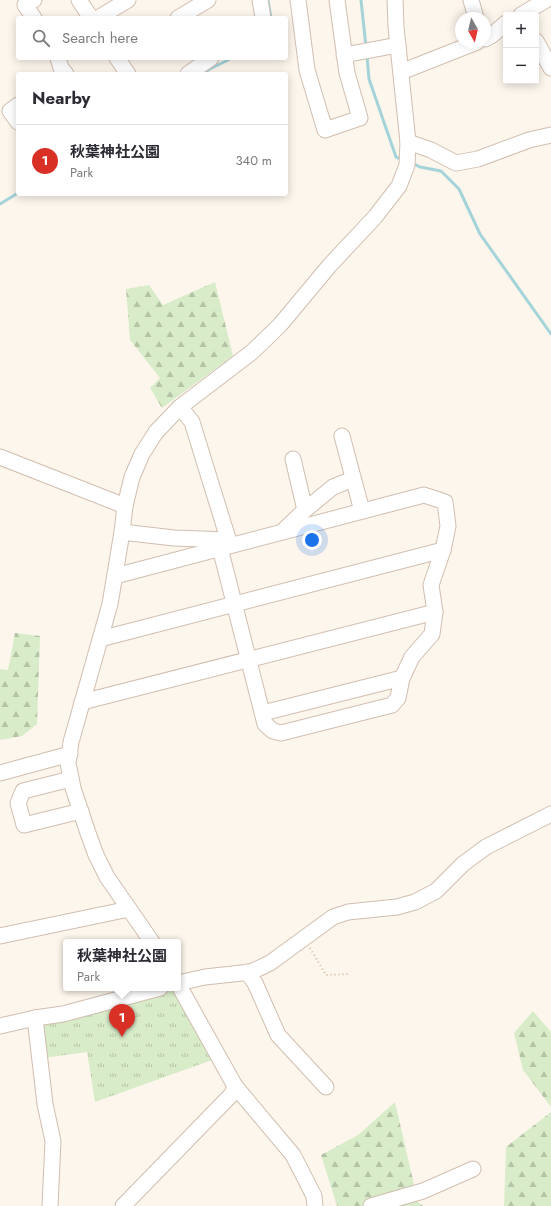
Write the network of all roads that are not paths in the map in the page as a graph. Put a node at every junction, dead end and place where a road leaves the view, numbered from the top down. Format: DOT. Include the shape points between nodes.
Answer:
graph roads {
  1 [pos="34,0"];
  2 [pos="79,0"];
  3 [pos="128,0"];
  4 [pos="260,0"];
  5 [pos="298,0"];
  6 [pos="337,0"];
  7 [pos="395,0"];
  8 [pos="471,0"];
  9 [pos="546,0"];
  10 [pos="200,6"];
  11 [pos="474,12"];
  12 [pos="526,12"];
  13 [pos="33,16"];
  14 [pos="90,16"];
  15 [pos="101,16"];
  16 [pos="182,16"];
  17 [pos="263,16"];
  18 [pos="503,26"];
  19 [pos="491,36"];
  20 [pos="398,44"];
  21 [pos="539,46"];
  22 [pos="462,48"];
  23 [pos="344,55"];
  24 [pos="118,60"];
  25 [pos="208,60"];
  26 [pos="551,68"];
  27 [pos="127,72"];
  28 [pos="191,72"];
  29 [pos="401,72"];
  30 [pos="16,106"];
  31 [pos="16,119"];
  32 [pos="551,135"];
  33 [pos="408,142"];
  34 [pos="180,408"];
  35 [pos="342,436"];
  36 [pos="0,457"];
  37 [pos="293,459"];
  38 [pos="353,479"];
  39 [pos="125,506"];
  40 [pos="305,510"];
  41 [pos="362,511"];
  42 [pos="283,531"];
  43 [pos="122,532"];
  44 [pos="226,544"];
  45 [pos="443,550"];
  46 [pos="115,576"];
  47 [pos="233,605"];
  48 [pos="435,612"];
  49 [pos="100,639"];
  50 [pos="248,660"];
  51 [pos="402,678"];
  52 [pos="82,702"];
  53 [pos="263,713"];
  54 [pos="70,754"];
  55 [pos="0,773"];
  56 [pos="71,778"];
  57 [pos="81,811"];
  58 [pos="551,814"];
  59 [pos="129,909"];
  60 [pos="0,936"];
  61 [pos="150,939"];
  62 [pos="247,972"];
  63 [pos="181,983"];
  64 [pos="181,989"];
  65 [pos="149,991"];
  66 [pos="35,1018"];
  67 [pos="0,1026"];
  68 [pos="235,1086"];
  69 [pos="326,1088"];
  70 [pos="473,1169"];
  71 [pos="50,1206"];
  72 [pos="123,1206"];
  73 [pos="315,1206"];
  74 [pos="371,1206"];
  1 -- 13 [label="street" via="25,5"];
  2 -- 14 [label="street"];
  3 -- 15 [label="street"];
  4 -- 17 [label="street"];
  5 -- 23 [label="street" via="307,70 325,130 360,118"];
  6 -- 23 [label="street"];
  7 -- 20 [label="street"];
  8 -- 11 [label="street"];
  9 -- 12 [label="street"];
  10 -- 16 [label="street"];
  18 -- 19 [label="street"];
  20 -- 23 [label="street"];
  20 -- 29 [label="street"];
  21 -- 26 [label="street"];
  22 -- 29 [label="street"];
  24 -- 27 [label="street"];
  25 -- 28 [label="street"];
  29 -- 33 [label="street"];
  30 -- 31 [label="street" via="10,111"];
  32 -- 33 [label="street" via="529,140 478,159 456,163"];
  33 -- 34 [label="street" via="407,165 399,186 375,217 330,265 280,325 252,352"];
  34 -- 39 [label="street" via="156,432 142,454 132,477"];
  34 -- 44 [label="street" via="192,422"];
  35 -- 38 [label="street"];
  36 -- 39 [label="street"];
  37 -- 40 [label="street"];
  38 -- 40 [label="street" via="333,487"];
  38 -- 41 [label="street"];
  39 -- 43 [label="street"];
  40 -- 42 [label="street"];
  41 -- 42 [label="street"];
  41 -- 45 [label="street" via="424,495 445,502 448,526"];
  42 -- 44 [label="street"];
  43 -- 44 [label="street"];
  43 -- 46 [label="street"];
  44 -- 46 [label="street"];
  44 -- 47 [label="street"];
  45 -- 47 [label="street"];
  45 -- 48 [label="street" via="431,585"];
  46 -- 49 [label="street"];
  47 -- 49 [label="street"];
  47 -- 50 [label="street"];
  48 -- 50 [label="street"];
  48 -- 51 [label="street" via="432,634 412,657"];
  49 -- 52 [label="street"];
  50 -- 52 [label="street"];
  50 -- 53 [label="street"];
  51 -- 53 [label="street"];
  51 -- 53 [label="street" via="398,698 392,705 281,733 273,731 265,724"];
  52 -- 54 [label="street"];
  54 -- 55 [label="street"];
  54 -- 56 [label="street" via="68,762"];
  56 -- 57 [label="street"];
  56 -- 57 [label="street" via="23,791 18,803 24,825"];
  57 -- 59 [label="street" via="107,877"];
  58 -- 62 [label="street" via="486,847 462,864 436,891 415,902 397,907 348,912 333,917 270,963"];
  59 -- 60 [label="street"];
  59 -- 61 [label="street"];
  62 -- 63 [label="street" via="205,977"];
  62 -- 69 [label="street" via="255,983 278,1034"];
  64 -- 68 [label="street"];
  65 -- 66 [label="street" via="63,1014"];
  66 -- 67 [label="street"];
  66 -- 71 [label="street" via="45,1104 53,1141"];
  68 -- 72 [label="street" via="232,1094"];
  68 -- 73 [label="street" via="293,1155 314,1196"];
  70 -- 74 [label="street" via="423,1191"];
}
